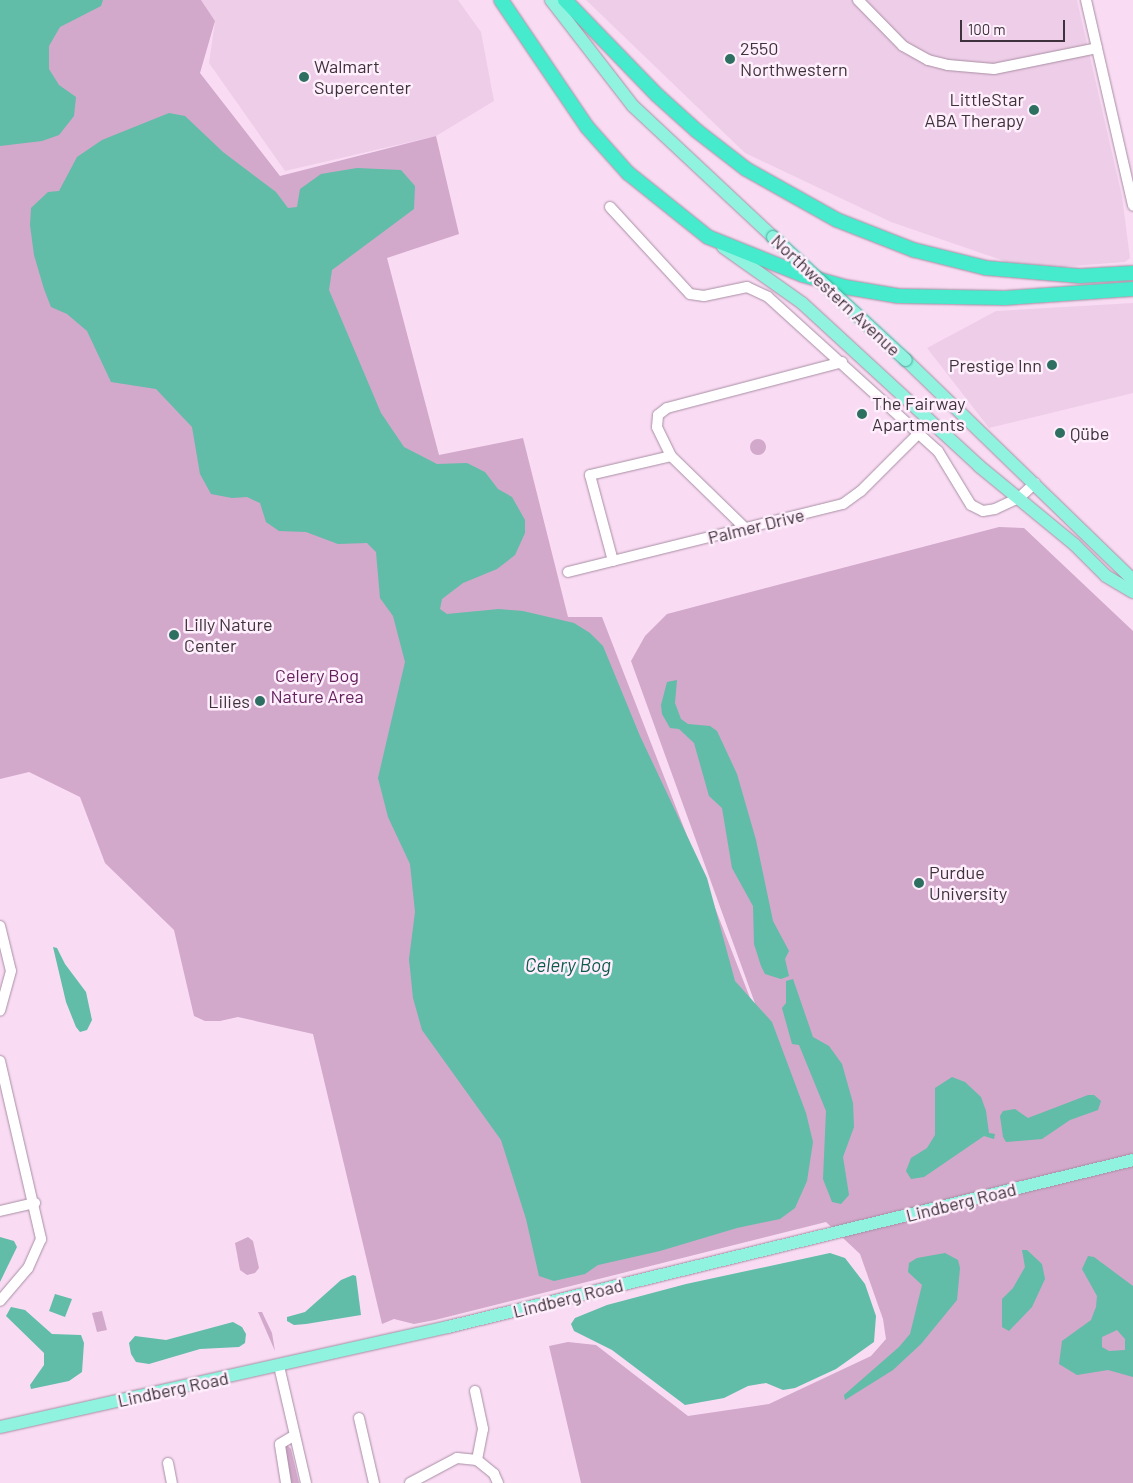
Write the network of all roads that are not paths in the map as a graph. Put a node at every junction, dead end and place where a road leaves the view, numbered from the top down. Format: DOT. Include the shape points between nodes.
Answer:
graph roads {
  1 [pos="502,0"];
  2 [pos="551,0"];
  3 [pos="565,0"];
  4 [pos="858,0"];
  5 [pos="1086,0"];
  6 [pos="1097,48"];
  7 [pos="1133,206"];
  8 [pos="610,207"];
  9 [pos="708,237"];
  10 [pos="1133,273"];
  11 [pos="1133,289"];
  12 [pos="842,362"];
  13 [pos="919,433"];
  14 [pos="671,456"];
  15 [pos="1035,483"];
  16 [pos="1019,498"];
  17 [pos="745,528"];
  18 [pos="613,561"];
  19 [pos="568,572"];
  20 [pos="1133,580"];
  21 [pos="1133,592"];
  22 [pos="0,926"];
  23 [pos="0,1011"];
  24 [pos="0,1061"];
  25 [pos="1133,1160"];
  26 [pos="35,1204"];
  27 [pos="0,1211"];
  28 [pos="0,1301"];
  29 [pos="279,1366"];
  30 [pos="475,1390"];
  31 [pos="359,1418"];
  32 [pos="0,1427"];
  33 [pos="295,1435"];
  34 [pos="477,1460"];
  35 [pos="168,1463"];
  36 [pos="172,1483"];
  37 [pos="286,1483"];
  38 [pos="306,1483"];
  39 [pos="374,1483"];
  40 [pos="410,1483"];
  41 [pos="498,1483"];
  1 -- 9 [label="highway" via="587,127 628,173"];
  2 -- 15 [label="main road, Northwestern Avenue, bridge" via="632,106"];
  3 -- 10 [label="highway" via="657,96 697,131 746,169 837,220 914,250 986,268 1080,276"];
  4 -- 6 [label="street" via="903,46 928,60 948,65 994,69"];
  5 -- 6 [label="street"];
  6 -- 7 [label="street"];
  8 -- 12 [label="street" via="690,294 704,296 738,287 759,291"];
  9 -- 11 [label="highway" via="803,275 845,287 898,296 1005,298"];
  9 -- 16 [label="main road, Northwestern Avenue" via="802,303"];
  12 -- 13 [label="street"];
  12 -- 14 [label="street" via="667,408 658,415 657,427"];
  13 -- 16 [label="street" via="942,456 971,505 988,511"];
  13 -- 17 [label="street, Palmer Drive" via="861,491 843,504"];
  14 -- 17 [label="street"];
  14 -- 18 [label="street" via="590,475"];
  15 -- 16 [label="street"];
  15 -- 20 [label="main road, Northwestern Avenue"];
  16 -- 21 [label="main road, Northwestern Avenue" via="1106,576"];
  17 -- 18 [label="street, Palmer Drive"];
  18 -- 19 [label="street, Palmer Drive"];
  22 -- 23 [label="street" via="11,971"];
  24 -- 26 [label="street"];
  25 -- 29 [label="main road, Lindberg Road"];
  26 -- 27 [label="street"];
  26 -- 28 [label="street" via="41,1239 39,1250"];
  29 -- 32 [label="main road, Lindberg Road"];
  29 -- 33 [label="street"];
  30 -- 34 [label="street" via="483,1429"];
  31 -- 39 [label="street"];
  33 -- 37 [label="street" via="280,1444"];
  33 -- 38 [label="street"];
  34 -- 40 [label="street" via="457,1458"];
  34 -- 41 [label="street" via="494,1474"];
  35 -- 36 [label="street"];
}
